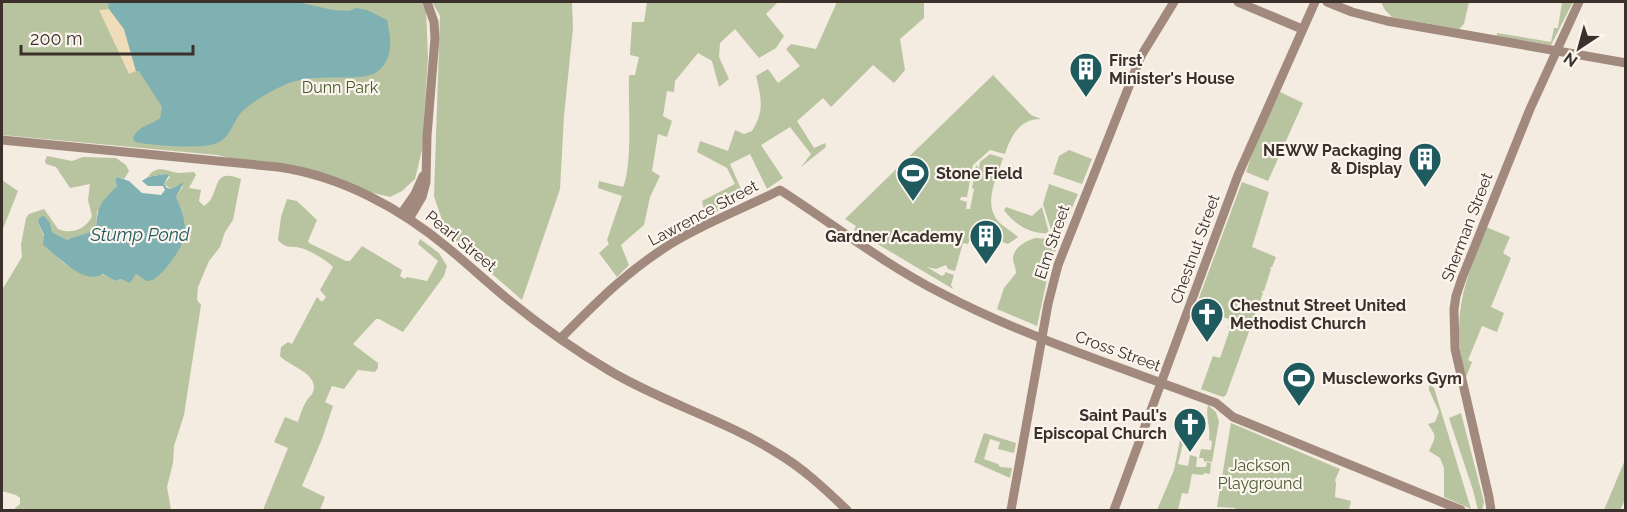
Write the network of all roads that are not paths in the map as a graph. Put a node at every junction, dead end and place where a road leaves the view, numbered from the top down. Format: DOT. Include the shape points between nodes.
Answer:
graph roads {
  1 [pos="427,2"];
  2 [pos="1174,2"];
  3 [pos="1238,2"];
  4 [pos="1315,2"];
  5 [pos="1327,2"];
  6 [pos="1579,2"];
  7 [pos="1302,29"];
  8 [pos="1556,51"];
  9 [pos="1626,63"];
  10 [pos="2,140"];
  11 [pos="780,190"];
  12 [pos="405,217"];
  13 [pos="561,338"];
  14 [pos="1042,339"];
  15 [pos="1162,382"];
  16 [pos="847,510"];
  17 [pos="1011,510"];
  18 [pos="1114,510"];
  19 [pos="1461,510"];
  20 [pos="1491,510"];
  1 -- 12 [label="street" via="435,38 426,182 423,193"];
  2 -- 14 [label="street, Elm Street" via="1141,56 1066,242 1054,278"];
  3 -- 7 [label="street"];
  4 -- 7 [label="street, Chestnut Street"];
  5 -- 8 [label="street" via="1378,19"];
  6 -- 8 [label="street, Sherman Street"];
  7 -- 15 [label="street, Chestnut Street" via="1238,175"];
  8 -- 9 [label="street"];
  8 -- 20 [label="street, Sherman Street" via="1456,296 1455,349"];
  10 -- 12 [label="street, Pearl Street" via="300,170 346,186"];
  11 -- 13 [label="street, Lawrence Street" via="692,232 658,253 612,286"];
  11 -- 14 [label="street, Cross Street" via="938,292"];
  12 -- 13 [label="street, Pearl Street"];
  13 -- 16 [label="street, Pearl Street" via="628,381 777,452"];
  14 -- 15 [label="street, Cross Street"];
  14 -- 17 [label="street, Elm Street"];
  15 -- 18 [label="street, Chestnut Street"];
  15 -- 19 [label="street, Cross Street" via="1216,403 1233,417"];
}
